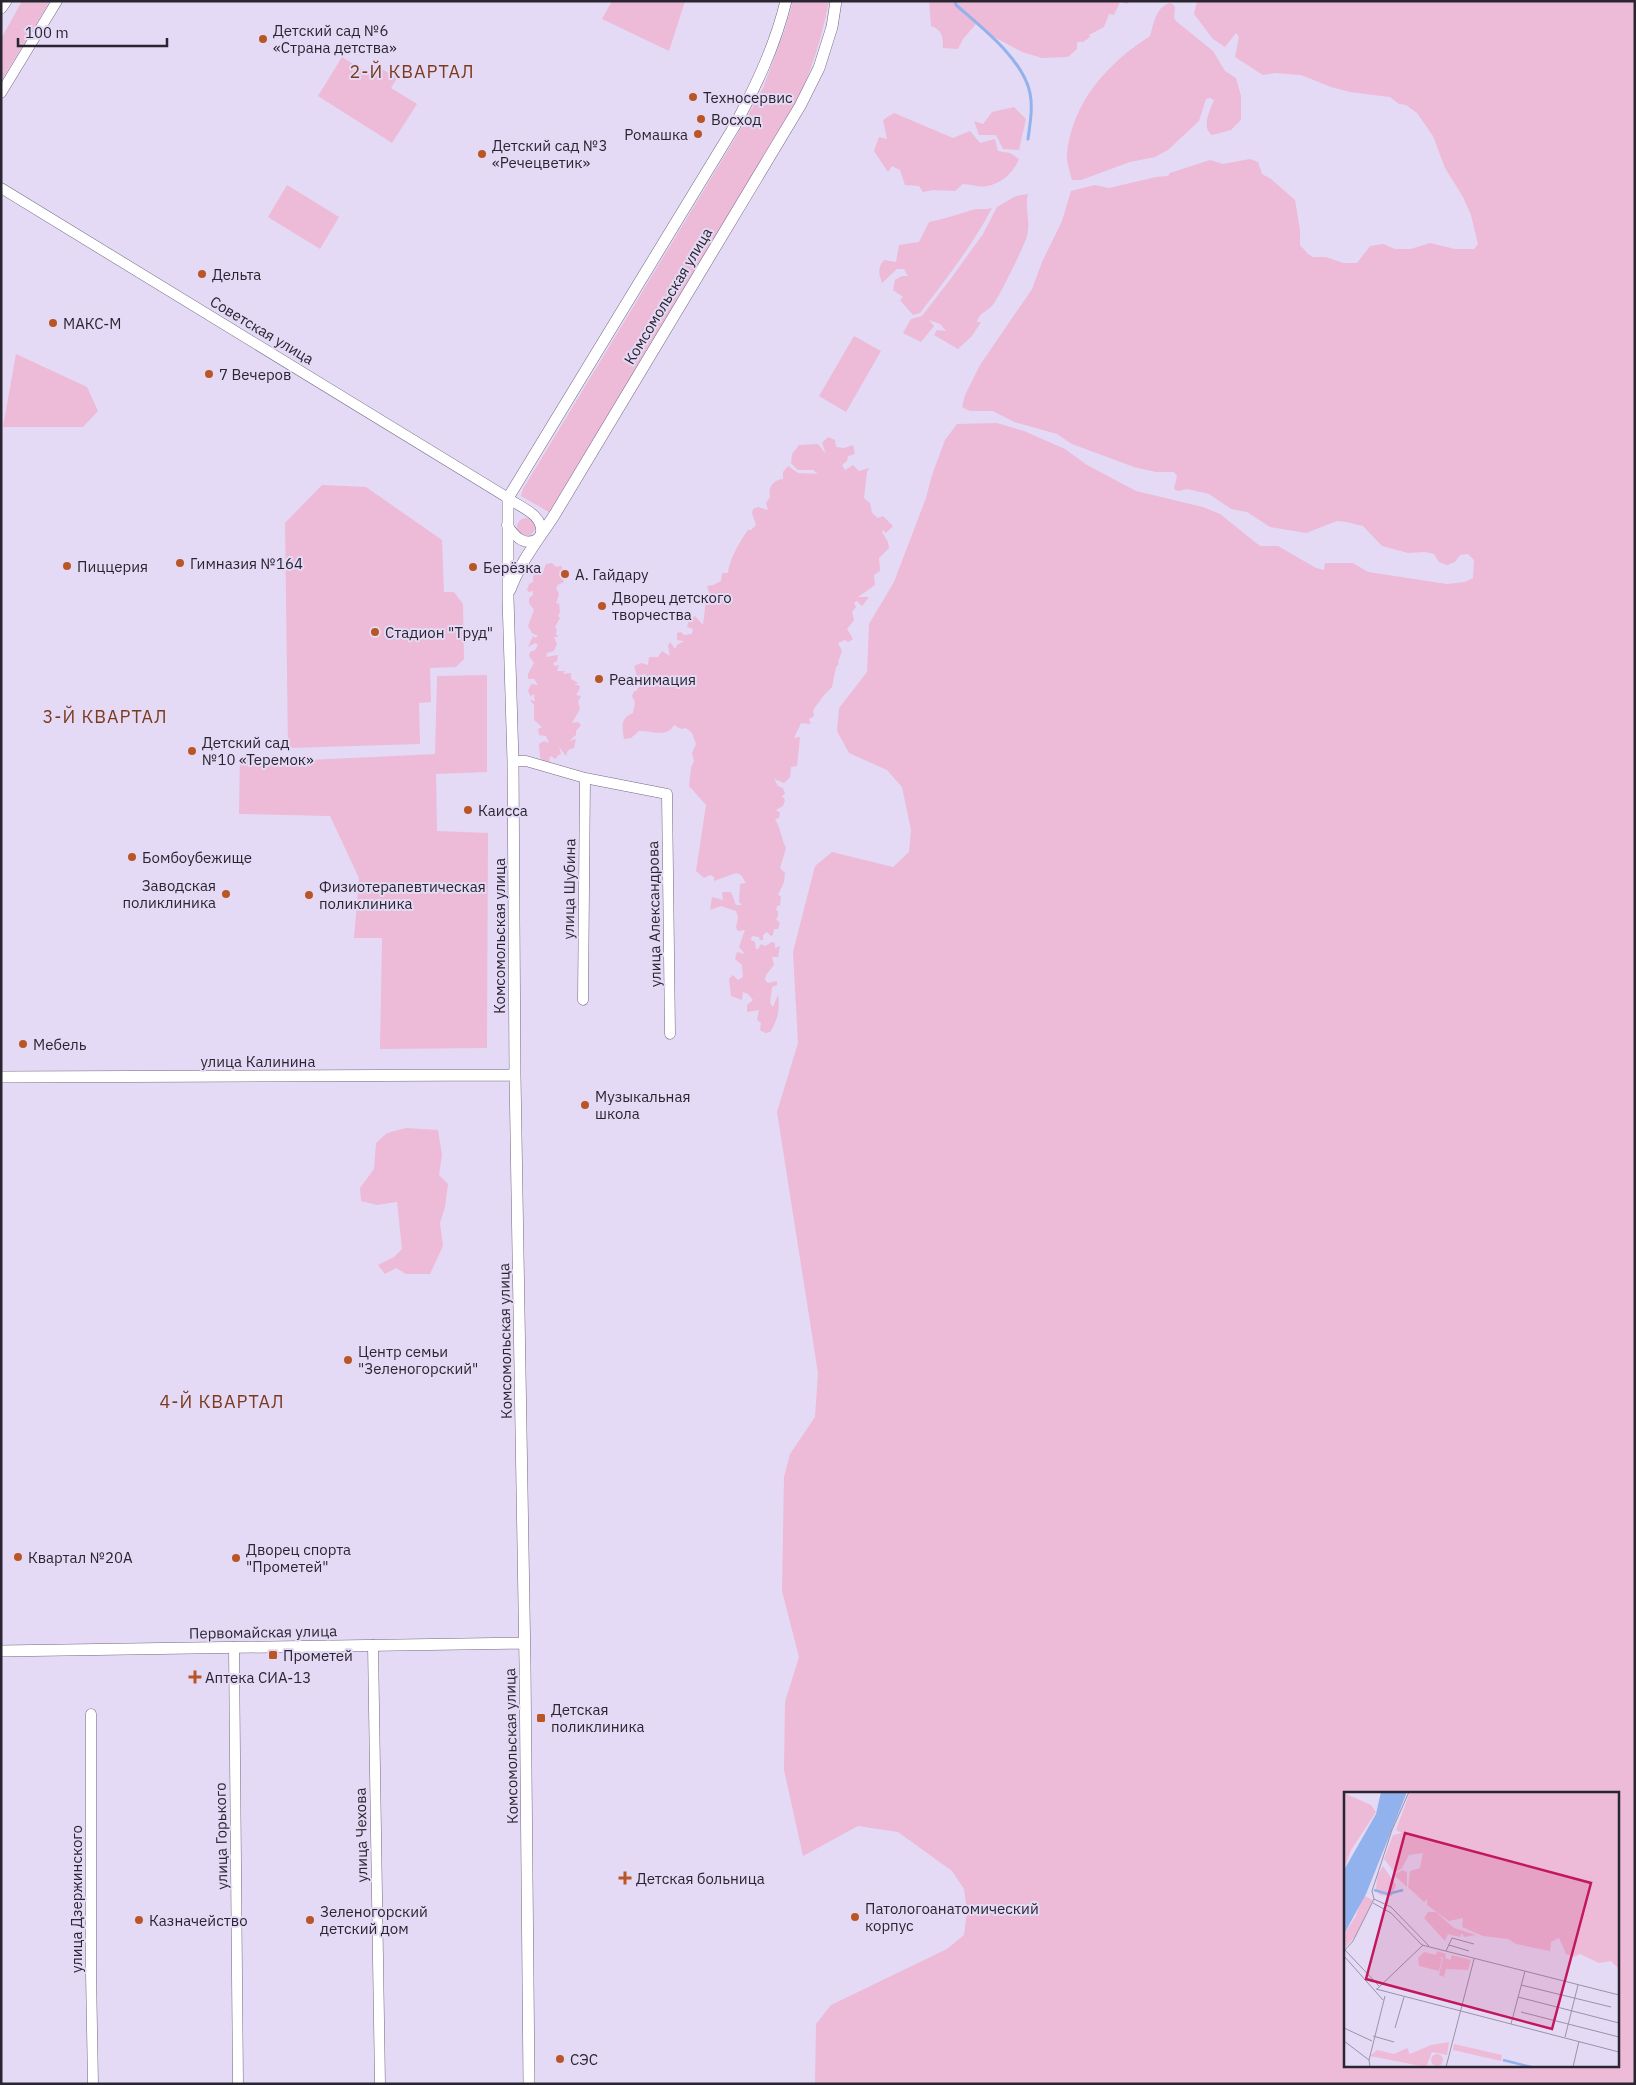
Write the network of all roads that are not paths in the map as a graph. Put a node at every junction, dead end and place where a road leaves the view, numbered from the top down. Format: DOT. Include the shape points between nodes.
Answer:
graph roads {
  1 [pos="6,1"];
  2 [pos="57,1"];
  3 [pos="786,1"];
  4 [pos="836,1"];
  5 [pos="1,8"];
  6 [pos="1,93"];
  7 [pos="1,188"];
  8 [pos="508,498"];
  9 [pos="507,525"];
  10 [pos="539,536"];
  11 [pos="508,598"];
  12 [pos="513,761"];
  13 [pos="586,778"];
  14 [pos="583,1000"];
  15 [pos="670,1034"];
  16 [pos="515,1075"];
  17 [pos="1,1077"];
  18 [pos="524,1643"];
  19 [pos="373,1645"];
  20 [pos="234,1647"];
  21 [pos="1,1651"];
  22 [pos="91,1714"];
  23 [pos="93,2084"];
  24 [pos="238,2084"];
  25 [pos="380,2084"];
  26 [pos="529,2084"];
  1 -- 5 [label="street"];
  2 -- 6 [label="street"];
  3 -- 8 [label="street, Комсомольская улица" via="759,80 734,127"];
  4 -- 10 [label="street, Комсомольская улица" via="832,27 819,68 800,106"];
  7 -- 8 [label="street, Советская улица"];
  8 -- 9 [label="street, Комсомольская улица"];
  8 -- 10 [label="street, Советская улица" via="537,518 542,526"];
  9 -- 10 [label="street" via="523,541 534,541"];
  9 -- 11 [label="street, Комсомольская улица"];
  10 -- 11 [label="street, Комсомольская улица" via="515,576"];
  11 -- 12 [label="street, Комсомольская улица"];
  12 -- 13 [label="street" via="526,761"];
  12 -- 16 [label="street, Комсомольская улица"];
  13 -- 14 [label="street, улица Шубина"];
  13 -- 15 [label="street, улица Александрова" via="667,794"];
  16 -- 17 [label="street, улица Калинина"];
  16 -- 18 [label="street, Комсомольская улица"];
  18 -- 19 [label="street, Первомайская улица"];
  18 -- 26 [label="street, Комсомольская улица"];
  19 -- 20 [label="street, Первомайская улица"];
  19 -- 25 [label="street, улица Чехова"];
  20 -- 21 [label="street, Первомайская улица"];
  20 -- 24 [label="street, улица Горького"];
  22 -- 23 [label="street, улица Дзержинского"];
}
